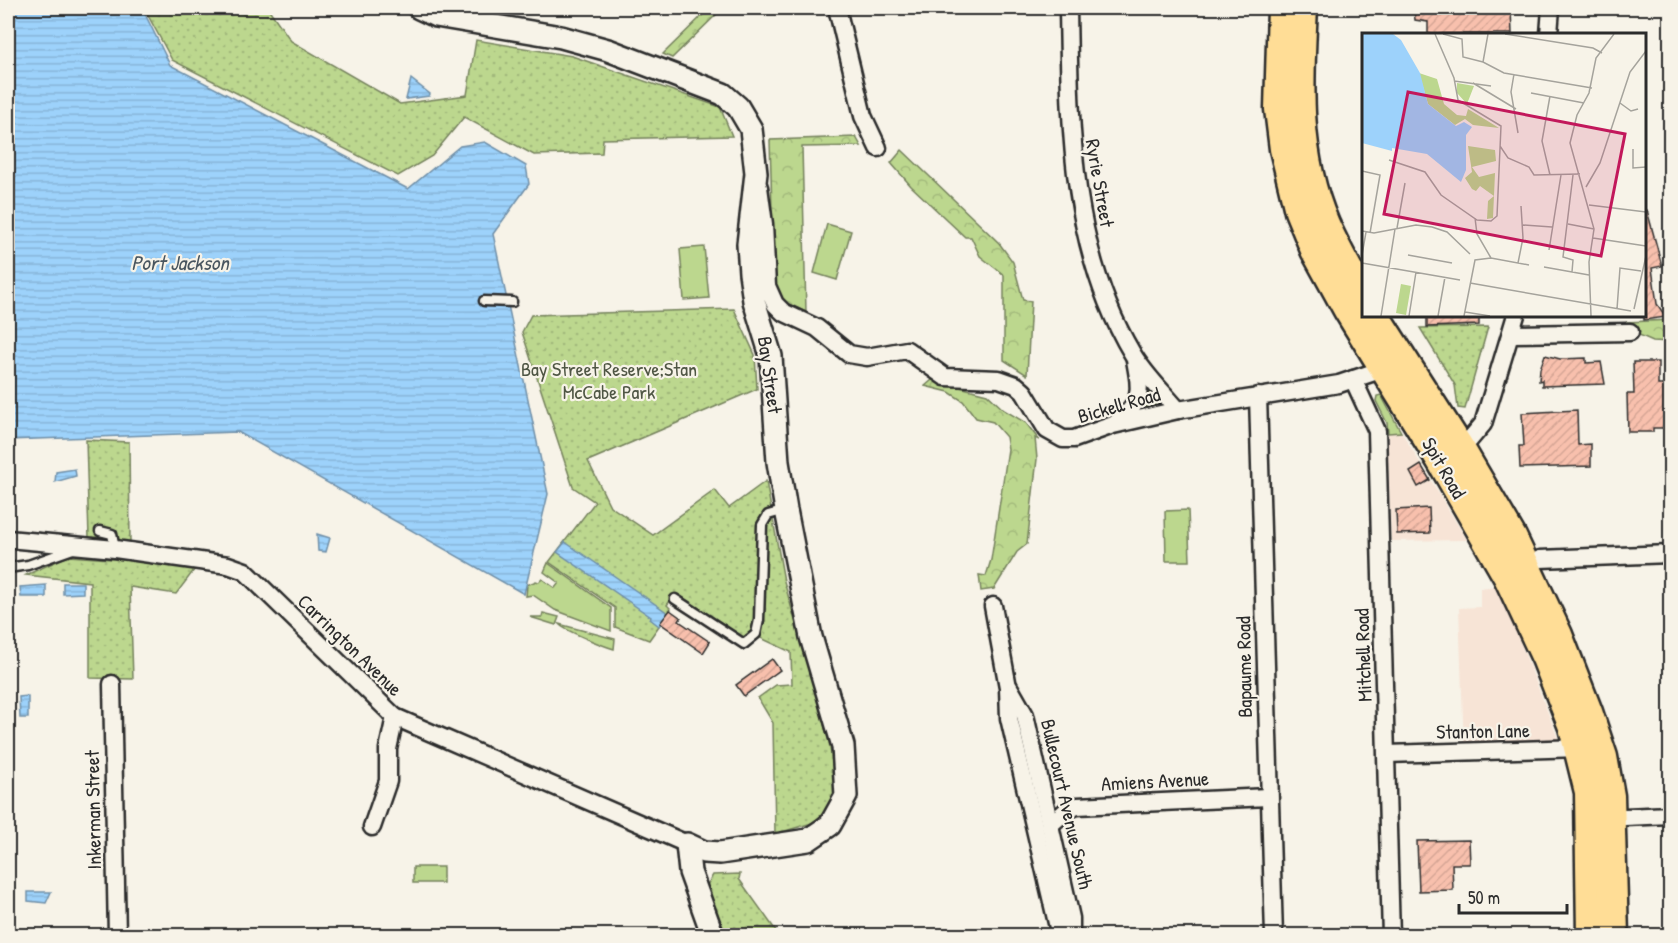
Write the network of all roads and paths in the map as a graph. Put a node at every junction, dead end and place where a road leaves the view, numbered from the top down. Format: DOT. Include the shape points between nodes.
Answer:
graph roads {
  1 [pos="418,8"];
  2 [pos="837,8"];
  3 [pos="1068,8"];
  4 [pos="1282,8"];
  5 [pos="1303,8"];
  6 [pos="1551,8"];
  7 [pos="1549,33"];
  8 [pos="878,148"];
  9 [pos="756,173"];
  10 [pos="1362,295"];
  11 [pos="484,302"];
  12 [pos="512,302"];
  13 [pos="1374,316"];
  14 [pos="1516,316"];
  15 [pos="1630,332"];
  16 [pos="1511,334"];
  17 [pos="1134,357"];
  18 [pos="1394,364"];
  19 [pos="1353,379"];
  20 [pos="1258,396"];
  21 [pos="1178,410"];
  22 [pos="1113,425"];
  23 [pos="1461,450"];
  24 [pos="786,510"];
  25 [pos="100,531"];
  26 [pos="8,539"];
  27 [pos="81,546"];
  28 [pos="115,549"];
  29 [pos="1671,554"];
  30 [pos="8,568"];
  31 [pos="1517,572"];
  32 [pos="675,599"];
  33 [pos="993,606"];
  34 [pos="112,684"];
  35 [pos="1008,687"];
  36 [pos="396,717"];
  37 [pos="1580,748"];
  38 [pos="1387,754"];
  39 [pos="1268,797"];
  40 [pos="1671,814"];
  41 [pos="1601,818"];
  42 [pos="1050,825"];
  43 [pos="372,826"];
  44 [pos="687,844"];
  45 [pos="117,936"];
  46 [pos="713,936"];
  47 [pos="1060,936"];
  48 [pos="1071,936"];
  49 [pos="1274,936"];
  50 [pos="1391,936"];
  51 [pos="1591,936"];
  52 [pos="1614,936"];
  1 -- 9 [label="street, Bay Street" via="445,18 561,37 723,94 738,107 751,129"];
  2 -- 8 [label="street" via="863,116"];
  3 -- 17 [label="street, Ryrie Street" via="1074,172 1098,276"];
  4 -- 18 [label="highway, Spit Road" via="1280,109 1290,183 1319,258"];
  5 -- 10 [label="highway" via="1299,90 1302,139 1325,224"];
  6 -- 7 [label="street"];
  9 -- 22 [label="street, Bickell Road" via="764,224 767,286 783,312 817,328 849,354 867,357 907,350 945,377 1007,381 1024,392 1053,436 1074,439"];
  9 -- 24 [label="street, Bay Street" via="748,244 750,273 754,301 769,345 778,462"];
  11 -- 12 [label="lane"];
  13 -- 18 [label="highway, Spit Road"];
  14 -- 16 [label="street"];
  15 -- 16 [label="street"];
  16 -- 23 [label="street" via="1483,424"];
  17 -- 21 [label="street, Ryrie Street"];
  17 -- 22 [label="street, Ryrie Street" via="1138,400"];
  18 -- 19 [label="street, Bickell Road"];
  18 -- 23 [label="highway, Spit Road"];
  18 -- 31 [label="highway, Spit Road"];
  19 -- 20 [label="street, Bickell Road"];
  19 -- 38 [label="street, Mitchell Road" via="1377,430"];
  20 -- 21 [label="street, Bickell Road"];
  20 -- 39 [label="street, Bapaume Road"];
  21 -- 22 [label="street, Bickell Road"];
  23 -- 31 [label="highway, Spit Road"];
  24 -- 32 [label="lane" via="768,515 762,525 759,620 750,640 744,644"];
  24 -- 44 [label="street, Bay Street" via="812,637 843,746 846,796 831,825 808,840 720,853 704,852"];
  25 -- 28 [label="lane" via="112,534"];
  26 -- 27 [label="street, Carrington Avenue"];
  27 -- 28 [label="street, Carrington Avenue"];
  27 -- 30 [label="lane, Carrington Avenue"];
  28 -- 36 [label="street, Carrington Avenue" via="228,565 245,571"];
  29 -- 31 [label="street" via="1540,560"];
  31 -- 37 [label="highway, Spit Road"];
  31 -- 41 [label="highway, Spit Road" via="1558,635 1596,733 1607,774"];
  33 -- 35 [label="street, Bullecourt Avenue South"];
  34 -- 45 [label="street, Inkerman Street"];
  35 -- 42 [label="street, Bullecourt Avenue South" via="1025,715"];
  35 -- 47 [label="street, Bullecourt Avenue South" via="1009,718"];
  36 -- 43 [label="street" via="388,749 388,781"];
  36 -- 44 [label="street, Carrington Avenue"];
  37 -- 38 [label="street, Stanton Lane"];
  37 -- 41 [label="highway, Spit Road" via="1589,792"];
  38 -- 50 [label="street, Mitchell Road"];
  39 -- 42 [label="street, Amiens Avenue" via="1077,806"];
  39 -- 49 [label="street, Bapaume Road"];
  40 -- 41 [label="street"];
  41 -- 51 [label="highway, Spit Road"];
  41 -- 52 [label="highway, Spit Road"];
  42 -- 48 [label="street, Bullecourt Avenue South" via="1071,918"];
  44 -- 46 [label="street" via="690,872"];
}
